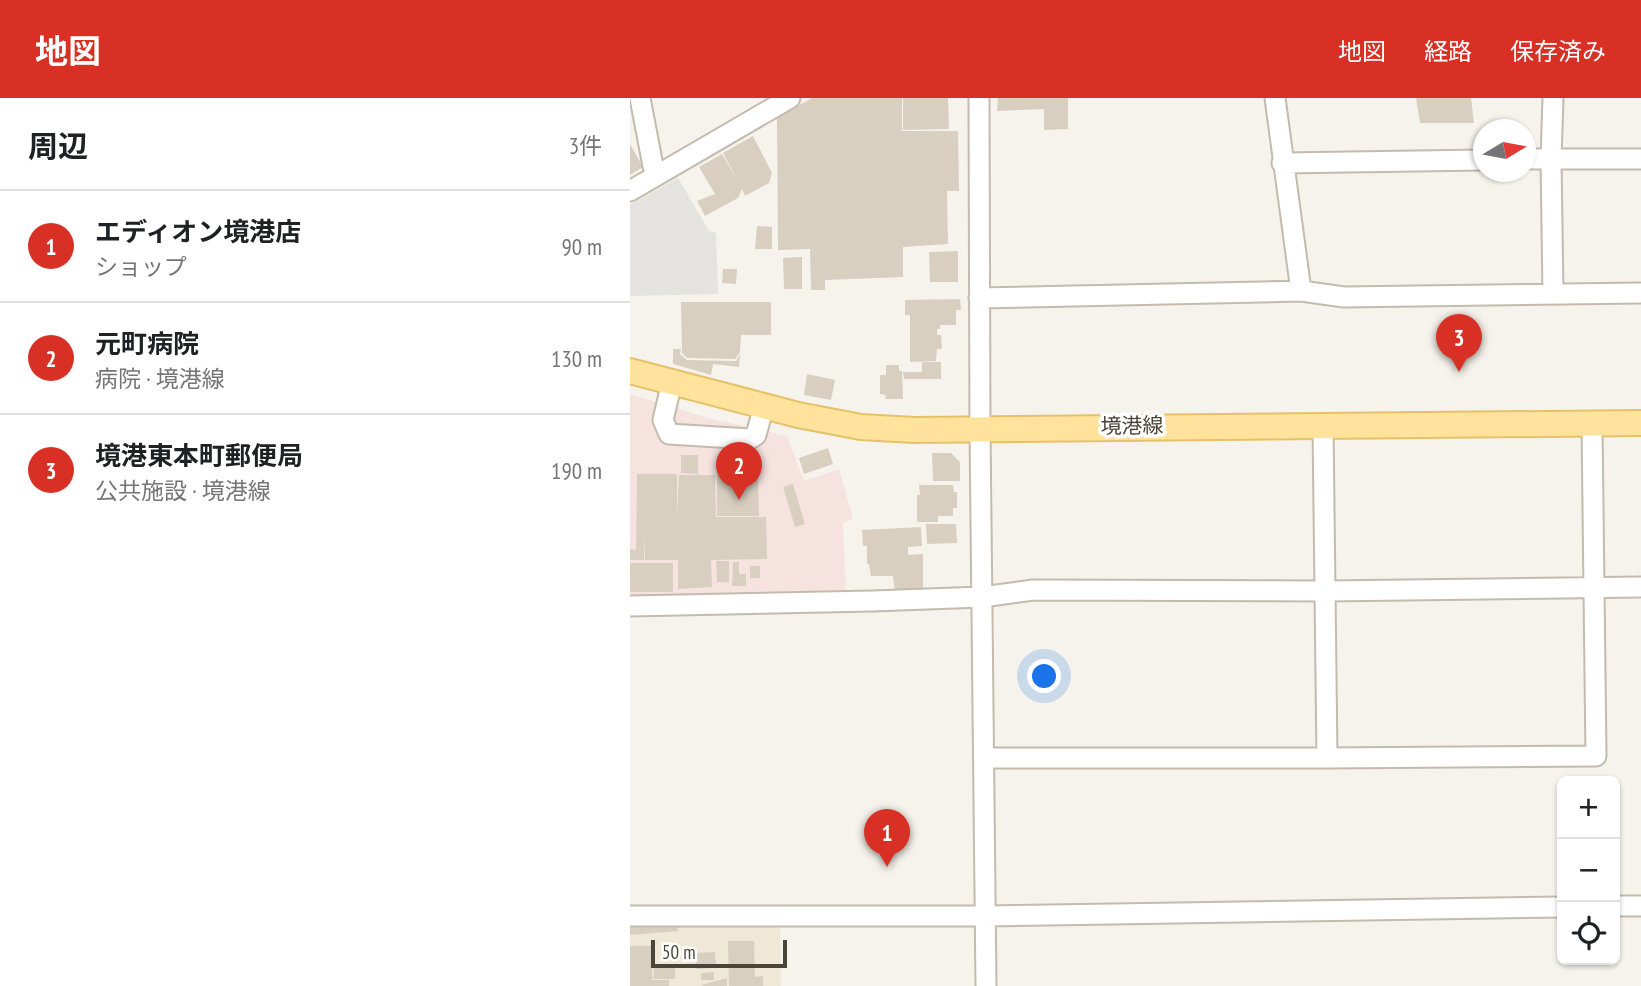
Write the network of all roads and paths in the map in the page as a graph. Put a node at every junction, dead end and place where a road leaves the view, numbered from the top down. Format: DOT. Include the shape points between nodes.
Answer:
graph roads {
  1 [pos="640,98"];
  2 [pos="790,98"];
  3 [pos="979,98"];
  4 [pos="1275,98"];
  5 [pos="1553,98"];
  6 [pos="1536,159"];
  7 [pos="1551,159"];
  8 [pos="1641,159"];
  9 [pos="1473,160"];
  10 [pos="1282,163"];
  11 [pos="657,174"];
  12 [pos="630,191"];
  13 [pos="1301,291"];
  14 [pos="1553,293"];
  15 [pos="1641,293"];
  16 [pos="979,298"];
  17 [pos="630,372"];
  18 [pos="672,382"];
  19 [pos="764,406"];
  20 [pos="1641,423"];
  21 [pos="1324,424"];
  22 [pos="1592,424"];
  23 [pos="980,428"];
  24 [pos="1594,587"];
  25 [pos="1641,587"];
  26 [pos="1326,591"];
  27 [pos="982,597"];
  28 [pos="630,606"];
  29 [pos="984,758"];
  30 [pos="1328,758"];
  31 [pos="1620,906"];
  32 [pos="1641,906"];
  33 [pos="1557,907"];
  34 [pos="630,915"];
  35 [pos="985,916"];
  36 [pos="986,986"];
  1 -- 11 [label="street"];
  2 -- 11 [label="street"];
  3 -- 16 [label="street"];
  4 -- 10 [label="street"];
  5 -- 7 [label="street"];
  6 -- 7 [label="street"];
  7 -- 8 [label="street"];
  7 -- 14 [label="street"];
  9 -- 10 [label="street"];
  10 -- 13 [label="street"];
  11 -- 12 [label="street"];
  13 -- 14 [label="street" via="1344,296"];
  13 -- 16 [label="street"];
  14 -- 15 [label="street"];
  16 -- 23 [label="street"];
  17 -- 18 [label="main road, 境港線"];
  18 -- 19 [label="main road, 境港線"];
  18 -- 19 [label="street" via="663,421 669,434 750,439 756,435"];
  19 -- 23 [label="main road, 境港線" via="860,427"];
  20 -- 22 [label="main road, 境港線"];
  21 -- 22 [label="main road, 境港線"];
  21 -- 23 [label="main road, 境港線"];
  21 -- 26 [label="street"];
  22 -- 24 [label="street"];
  23 -- 27 [label="street"];
  24 -- 25 [label="street"];
  24 -- 26 [label="street"];
  24 -- 30 [label="street" via="1596,756"];
  26 -- 27 [label="street" via="1033,590"];
  26 -- 30 [label="street"];
  27 -- 28 [label="street"];
  27 -- 29 [label="street"];
  29 -- 30 [label="street"];
  29 -- 35 [label="street"];
  31 -- 32 [label="street"];
  33 -- 35 [label="street"];
  34 -- 35 [label="street"];
  35 -- 36 [label="street"];
}
